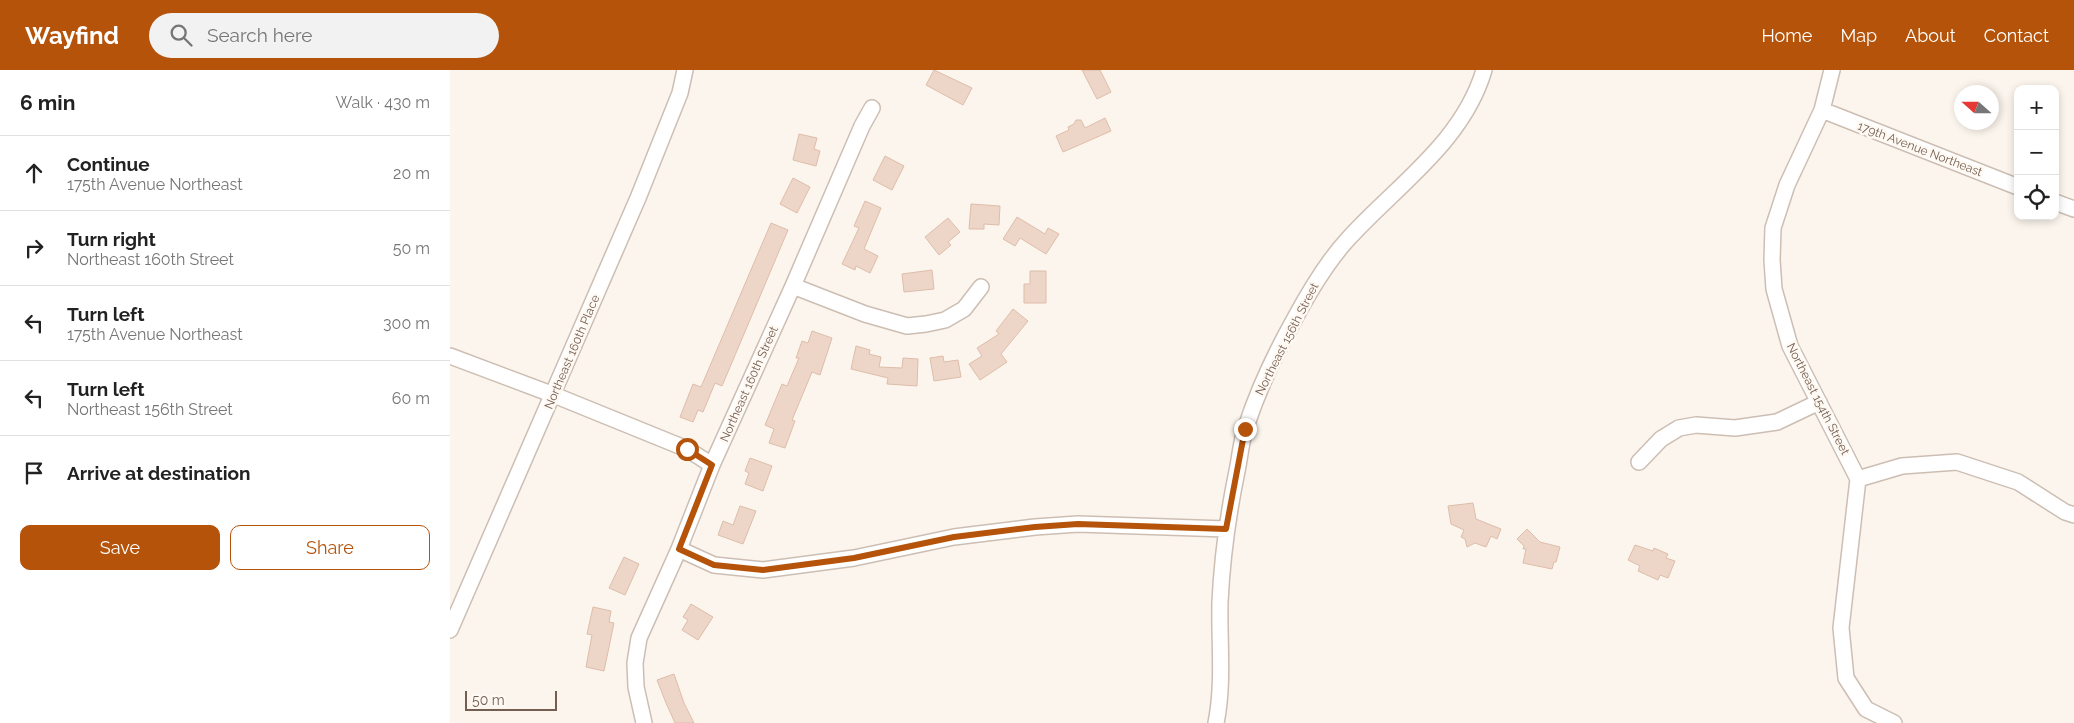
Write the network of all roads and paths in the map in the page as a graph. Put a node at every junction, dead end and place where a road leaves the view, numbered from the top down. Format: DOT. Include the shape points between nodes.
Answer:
graph roads {
  1 [pos="685,70"];
  2 [pos="1484,70"];
  3 [pos="1832,70"];
  4 [pos="872,108"];
  5 [pos="1822,110"];
  6 [pos="2014,185"];
  7 [pos="2059,203"];
  8 [pos="2074,209"];
  9 [pos="793,286"];
  10 [pos="981,287"];
  11 [pos="450,356"];
  12 [pos="554,395"];
  13 [pos="1819,402"];
  14 [pos="1640,462"];
  15 [pos="712,465"];
  16 [pos="1858,479"];
  17 [pos="2074,515"];
  18 [pos="1226,529"];
  19 [pos="679,549"];
  20 [pos="450,630"];
  21 [pos="644,723"];
  22 [pos="1216,723"];
  23 [pos="1894,723"];
  1 -- 12 [label="street, Northeast 160th Place" via="680,93 638,198"];
  2 -- 18 [label="street, Northeast 156th Street" via="1460,120 1427,161 1347,240 1318,278 1294,321 1245,429"];
  3 -- 5 [label="street, Northeast 154th Street"];
  4 -- 9 [label="street, Northeast 160th Street"];
  5 -- 6 [label="street, 179th Avenue Northeast"];
  5 -- 13 [label="street, Northeast 154th Street" via="1787,185 1773,228 1772,260 1774,289 1790,346"];
  7 -- 8 [label="street"];
  9 -- 10 [label="street" via="907,326 945,320 964,309"];
  9 -- 15 [label="street, Northeast 160th Street"];
  11 -- 12 [label="street"];
  12 -- 15 [label="street" via="687,449"];
  12 -- 20 [label="street, Northeast 160th Place"];
  13 -- 14 [label="street" via="1777,422 1735,428 1696,425 1679,428 1661,439"];
  13 -- 16 [label="street, Northeast 154th Street"];
  15 -- 19 [label="street, Northeast 160th Street"];
  16 -- 17 [label="street" via="1902,466 1957,462 2018,482"];
  16 -- 23 [label="street" via="1841,628 1846,678 1866,709"];
  18 -- 19 [label="street" via="1078,524 1035,527 954,537 854,558 763,570 714,565"];
  18 -- 22 [label="street, Northeast 156th Street"];
  19 -- 21 [label="street, Northeast 160th Street" via="639,638 636,687"];
}
